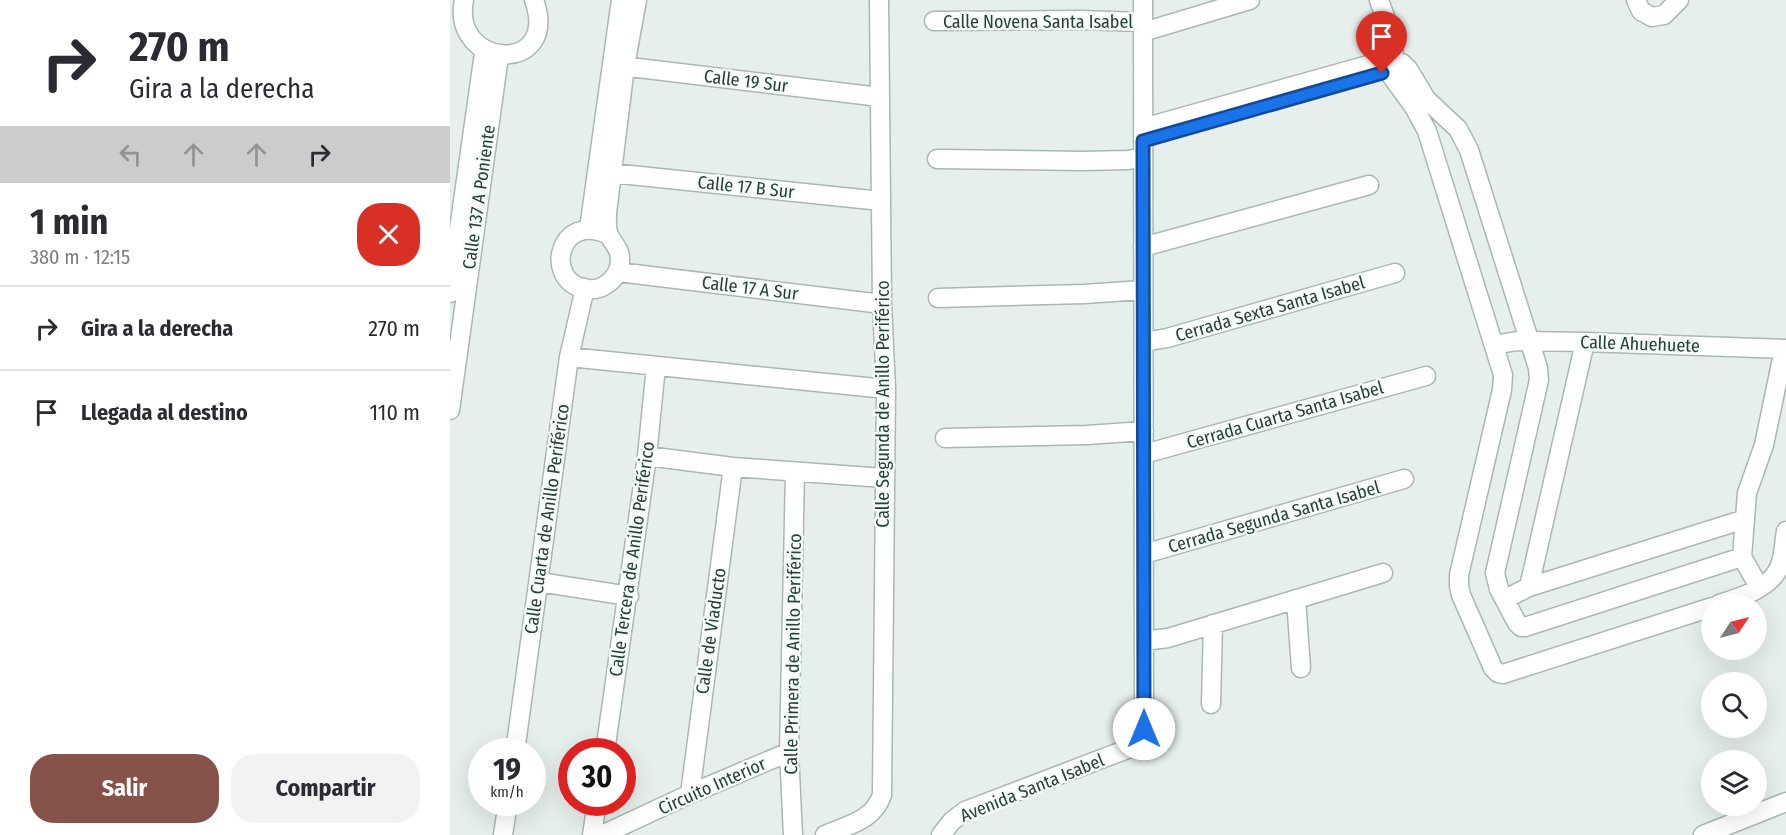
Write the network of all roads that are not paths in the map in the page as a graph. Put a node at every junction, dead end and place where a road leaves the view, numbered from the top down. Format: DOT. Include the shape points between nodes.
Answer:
graph roads {
  1 [pos="534,0"];
  2 [pos="621,0"];
  3 [pos="637,0"];
  4 [pos="879,0"];
  5 [pos="1143,0"];
  6 [pos="1250,0"];
  7 [pos="1379,0"];
  8 [pos="1636,0"];
  9 [pos="1679,0"];
  10 [pos="459,1"];
  11 [pos="934,21"];
  12 [pos="1143,27"];
  13 [pos="457,31"];
  14 [pos="491,54"];
  15 [pos="619,66"];
  16 [pos="1392,67"];
  17 [pos="880,97"];
  18 [pos="1420,103"];
  19 [pos="1143,142"];
  20 [pos="937,159"];
  21 [pos="611,173"];
  22 [pos="1369,184"];
  23 [pos="881,201"];
  24 [pos="470,206"];
  25 [pos="589,229"];
  26 [pos="609,235"];
  27 [pos="1143,247"];
  28 [pos="618,272"];
  29 [pos="1395,273"];
  30 [pos="585,288"];
  31 [pos="1143,290"];
  32 [pos="450,293"];
  33 [pos="938,298"];
  34 [pos="882,304"];
  35 [pos="1143,342"];
  36 [pos="1531,342"];
  37 [pos="1585,342"];
  38 [pos="1494,345"];
  39 [pos="1785,349"];
  40 [pos="569,357"];
  41 [pos="453,360"];
  42 [pos="656,366"];
  43 [pos="1426,376"];
  44 [pos="886,389"];
  45 [pos="450,410"];
  46 [pos="1144,431"];
  47 [pos="945,438"];
  48 [pos="1144,454"];
  49 [pos="647,456"];
  50 [pos="733,467"];
  51 [pos="795,472"];
  52 [pos="884,478"];
  53 [pos="1404,478"];
  54 [pos="1745,519"];
  55 [pos="1786,531"];
  56 [pos="1144,554"];
  57 [pos="1742,557"];
  58 [pos="1383,573"];
  59 [pos="539,582"];
  60 [pos="1529,587"];
  61 [pos="1759,587"];
  62 [pos="1749,594"];
  63 [pos="628,596"];
  64 [pos="1296,599"];
  65 [pos="1505,599"];
  66 [pos="1701,611"];
  67 [pos="1213,624"];
  68 [pos="1144,641"];
  69 [pos="1301,668"];
  70 [pos="1211,704"];
  71 [pos="517,738"];
  72 [pos="607,738"];
  73 [pos="789,752"];
  74 [pos="690,794"];
  75 [pos="1786,802"];
  76 [pos="506,816"];
  77 [pos="595,816"];
  78 [pos="503,835"];
  79 [pos="592,835"];
  80 [pos="602,835"];
  81 [pos="793,835"];
  82 [pos="825,835"];
  83 [pos="941,835"];
  84 [pos="1703,835"];
  1 -- 14 [label="street" via="539,13 537,30 527,45 512,54"];
  2 -- 15 [label="street"];
  3 -- 15 [label="street"];
  4 -- 17 [label="street, Calle Segunda de Anillo Periférico"];
  5 -- 12 [label="street, Avenida Santa Isabel"];
  6 -- 12 [label="street, Calle Novena Santa Isabel" via="1164,27"];
  7 -- 16 [label="street" via="1395,45"];
  8 -- 9 [label="street" via="1641,11 1652,17 1664,15"];
  10 -- 13 [label="street"];
  11 -- 12 [label="street, Calle Novena Santa Isabel" via="1080,20"];
  12 -- 19 [label="street, Avenida Santa Isabel"];
  13 -- 14 [label="street"];
  14 -- 24 [label="street, Calle 137 A Poniente"];
  15 -- 17 [label="street, Calle 19 Sur"];
  15 -- 21 [label="street"];
  15 -- 25 [label="street"];
  16 -- 18 [label="street" via="1408,69"];
  16 -- 19 [label="street"];
  17 -- 23 [label="street, Calle Segunda de Anillo Periférico"];
  18 -- 36 [label="street" via="1458,129 1469,150"];
  18 -- 38 [label="street"];
  19 -- 20 [label="street" via="1128,159"];
  19 -- 27 [label="street, Avenida Santa Isabel"];
  21 -- 23 [label="street, Calle 17 B Sur"];
  21 -- 26 [label="street"];
  22 -- 27 [label="street"];
  23 -- 34 [label="street, Calle Segunda de Anillo Periférico"];
  24 -- 32 [label="street, Calle 137 A Poniente"];
  24 -- 41 [label="street, Calle 137 A Poniente"];
  25 -- 26 [label="street"];
  25 -- 30 [label="street" via="571,236 562,248 560,263 566,278"];
  26 -- 28 [label="street" via="621,259"];
  27 -- 31 [label="street, Avenida Santa Isabel"];
  28 -- 30 [label="street" via="601,288"];
  28 -- 34 [label="street, Calle 17 A Sur"];
  29 -- 35 [label="street, Cerrada Sexta Santa Isabel"];
  30 -- 40 [label="street, Calle Cuarta de Anillo Periférico"];
  31 -- 33 [label="street"];
  31 -- 35 [label="street, Avenida Santa Isabel"];
  34 -- 44 [label="street, Calle Segunda de Anillo Periférico"];
  35 -- 46 [label="street, Avenida Santa Isabel"];
  36 -- 37 [label="street, Calle Ahuehuete"];
  36 -- 38 [label="street, Calle Ahuehuete"];
  36 -- 65 [label="street" via="1539,380 1495,573"];
  37 -- 39 [label="street, Calle Ahuehuete"];
  37 -- 60 [label="street"];
  38 -- 66 [label="street" via="1503,375 1502,390 1459,575 1459,586 1493,668 1503,674"];
  39 -- 54 [label="street" via="1764,445 1747,493"];
  40 -- 42 [label="street"];
  40 -- 59 [label="street, Calle Cuarta de Anillo Periférico"];
  41 -- 45 [label="street, Calle 137 A Poniente"];
  42 -- 44 [label="street"];
  42 -- 49 [label="street, Calle Tercera de Anillo Periférico"];
  43 -- 48 [label="street, Cerrada Cuarta Santa Isabel"];
  44 -- 52 [label="street, Calle Segunda de Anillo Periférico"];
  46 -- 47 [label="street"];
  46 -- 48 [label="street, Avenida Santa Isabel"];
  48 -- 56 [label="street, Avenida Santa Isabel"];
  49 -- 50 [label="street"];
  49 -- 63 [label="street, Calle Tercera de Anillo Periférico"];
  50 -- 51 [label="street"];
  50 -- 74 [label="street, Calle de Viaducto"];
  51 -- 52 [label="street"];
  51 -- 73 [label="street, Calle Primera de Anillo Periférico"];
  52 -- 82 [label="street, Calle Segunda de Anillo Periférico" via="882,795 878,807 868,816"];
  53 -- 56 [label="street, Cerrada Segunda Santa Isabel"];
  54 -- 57 [label="street"];
  54 -- 60 [label="street"];
  55 -- 61 [label="street" via="1779,567"];
  56 -- 68 [label="street, Avenida Santa Isabel"];
  57 -- 61 [label="street"];
  57 -- 65 [label="street" via="1525,627 1517,623"];
  58 -- 64 [label="street"];
  59 -- 63 [label="street"];
  59 -- 71 [label="street, Calle Cuarta de Anillo Periférico"];
  60 -- 65 [label="street"];
  61 -- 62 [label="street"];
  63 -- 72 [label="street, Calle Tercera de Anillo Periférico"];
  64 -- 67 [label="street"];
  64 -- 69 [label="street"];
  67 -- 68 [label="street"];
  67 -- 70 [label="street"];
  68 -- 83 [label="street, Avenida Santa Isabel" via="1144,729 1138,745 965,811"];
  73 -- 74 [label="street, Circuito Interior"];
  73 -- 81 [label="street, Calle Primera de Anillo Periférico"];
  74 -- 80 [label="street, Circuito Interior"];
  75 -- 84 [label="street"];
  76 -- 78 [label="street"];
  77 -- 79 [label="street"];
}
